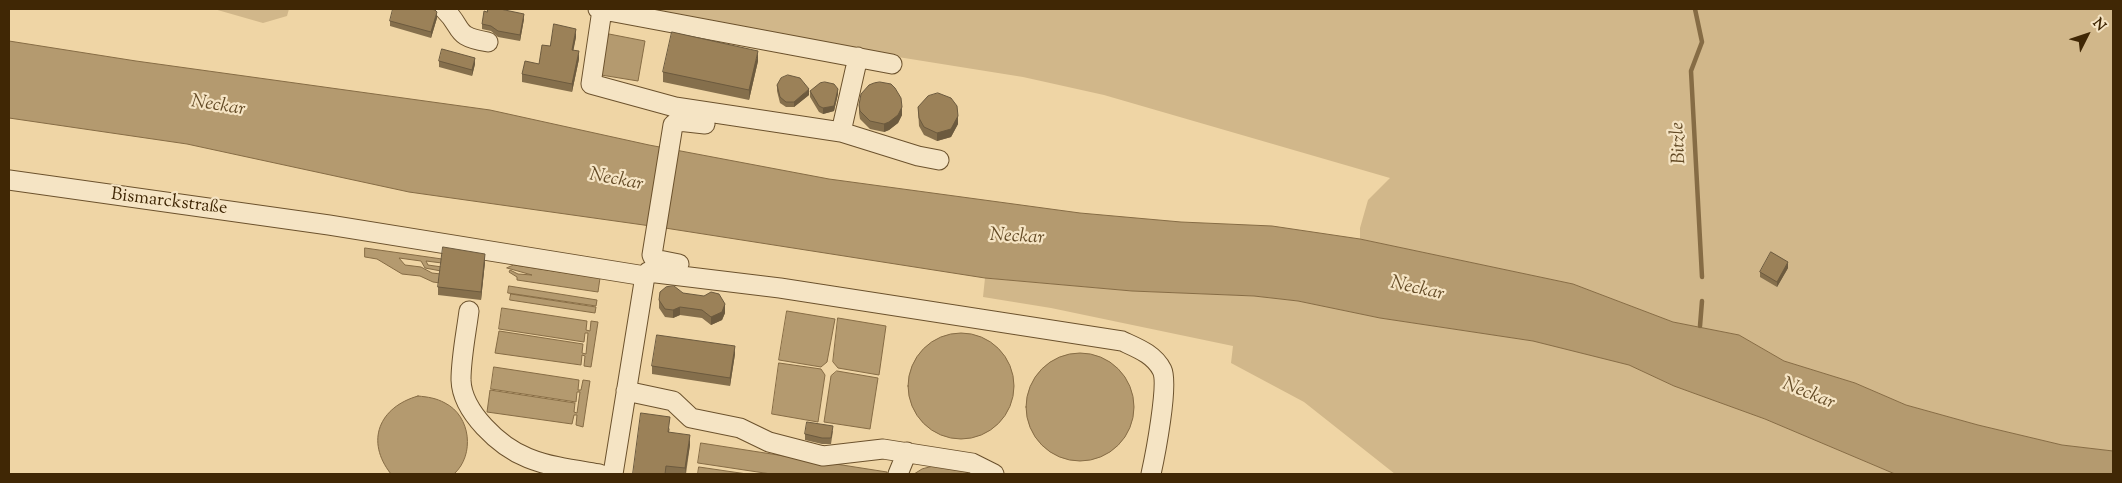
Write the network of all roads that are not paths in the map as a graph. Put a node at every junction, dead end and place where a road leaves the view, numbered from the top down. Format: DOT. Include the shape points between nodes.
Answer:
graph roads {
  1 [pos="444,9"];
  2 [pos="600,9"];
  3 [pos="488,42"];
  4 [pos="858,57"];
  5 [pos="892,64"];
  6 [pos="754,118"];
  7 [pos="841,132"];
  8 [pos="939,160"];
  9 [pos="9,180"];
  10 [pos="645,276"];
  11 [pos="762,285"];
  12 [pos="469,311"];
  13 [pos="626,391"];
  14 [pos="907,452"];
  15 [pos="600,474"];
  16 [pos="613,474"];
  17 [pos="898,474"];
  18 [pos="994,474"];
  19 [pos="1152,474"];
  1 -- 3 [label="lane" via="464,35"];
  2 -- 4 [label="lane"];
  2 -- 6 [label="lane" via="591,84 675,108"];
  4 -- 5 [label="lane"];
  4 -- 7 [label="lane"];
  6 -- 7 [label="lane"];
  6 -- 11 [label="lane" via="749,126 732,128 678,121 673,126 652,255 659,262 756,274"];
  7 -- 8 [label="lane"];
  9 -- 10 [label="lane, Bismarckstraße" via="329,225"];
  10 -- 11 [label="lane, Bismarckstraße" via="648,272"];
  10 -- 13 [label="lane"];
  11 -- 19 [label="lane" via="1122,341 1145,352 1162,371 1163,391"];
  12 -- 15 [label="lane" via="461,381 468,408 505,445 528,458"];
  13 -- 14 [label="lane" via="674,401 691,418 740,428 768,442 823,456 883,449"];
  13 -- 16 [label="lane"];
  14 -- 17 [label="lane"];
  14 -- 18 [label="lane" via="972,463"];
}
